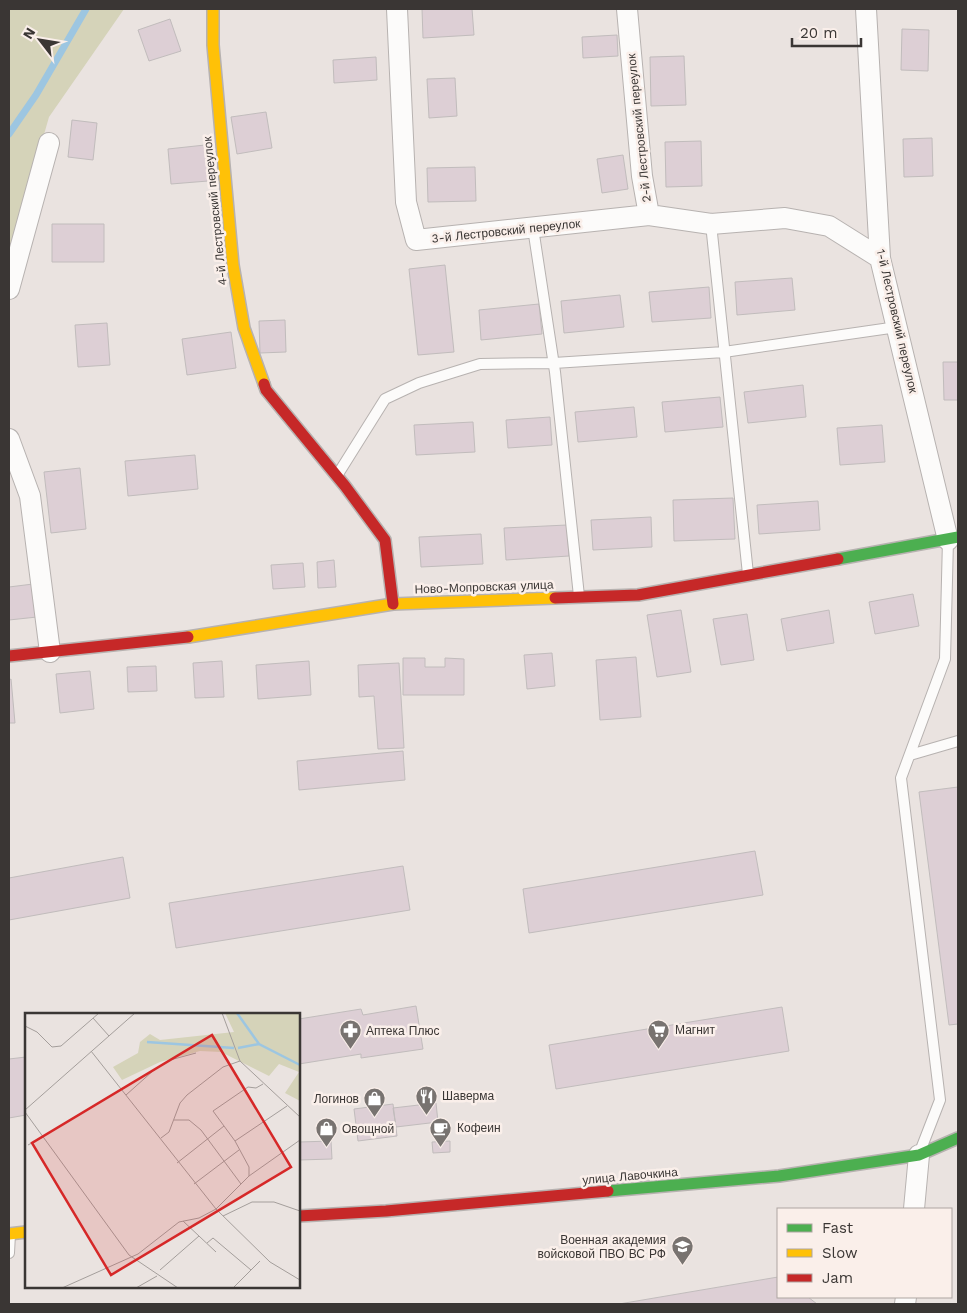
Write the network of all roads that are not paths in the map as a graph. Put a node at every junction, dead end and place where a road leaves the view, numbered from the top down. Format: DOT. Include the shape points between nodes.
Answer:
graph roads {
  1 [pos="213,9"];
  2 [pos="397,9"];
  3 [pos="627,9"];
  4 [pos="866,9"];
  5 [pos="49,143"];
  6 [pos="649,216"];
  7 [pos="711,224"];
  8 [pos="533,228"];
  9 [pos="880,258"];
  10 [pos="9,289"];
  11 [pos="897,328"];
  12 [pos="724,352"];
  13 [pos="554,363"];
  14 [pos="9,439"];
  15 [pos="337,476"];
  16 [pos="953,539"];
  17 [pos="748,576"];
  18 [pos="579,597"];
  19 [pos="393,604"];
  20 [pos="50,652"];
  21 [pos="9,656"];
  22 [pos="958,741"];
  23 [pos="910,755"];
  24 [pos="958,1138"];
  25 [pos="919,1155"];
  26 [pos="914,1208"];
  27 [pos="300,1216"];
  28 [pos="25,1232"];
  29 [pos="9,1234"];
  30 [pos="9,1253"];
  1 -- 15 [label="street, 4-й Лестровский переулок" via="213,45 233,265 244,328 266,390"];
  2 -- 8 [label="street, 3-й Лестровский переулок" via="406,202 416,240"];
  3 -- 6 [label="street, 2-й Лестровский переулок" via="642,176"];
  4 -- 9 [label="street, 1-й Лестровский переулок"];
  5 -- 10 [label="street"];
  6 -- 7 [label="street, 2-й Лестровский переулок"];
  6 -- 8 [label="street, 3-й Лестровский переулок"];
  7 -- 9 [label="street, 2-й Лестровский переулок" via="785,218 829,226"];
  7 -- 12 [label="lane"];
  8 -- 13 [label="lane"];
  9 -- 11 [label="street, 1-й Лестровский переулок"];
  11 -- 12 [label="lane"];
  11 -- 16 [label="street, 1-й Лестровский переулок"];
  12 -- 13 [label="lane"];
  12 -- 17 [label="lane"];
  13 -- 15 [label="lane" via="480,364 419,383 385,399"];
  13 -- 18 [label="lane"];
  14 -- 20 [label="street" via="30,496"];
  15 -- 19 [label="street, 4-й Лестровский переулок" via="385,540"];
  16 -- 17 [label="street, Ново-Мопровская улица"];
  16 -- 23 [label="lane" via="945,659"];
  17 -- 18 [label="street, Ново-Мопровская улица" via="638,595"];
  18 -- 19 [label="street, Ново-Мопровская улица"];
  19 -- 20 [label="street, Ново-Мопровская улица" via="172,640"];
  20 -- 21 [label="street, Ново-Мопровская улица"];
  22 -- 23 [label="lane"];
  23 -- 25 [label="lane" via="901,778 940,1100"];
  24 -- 25 [label="street, улица Лавочкина"];
  25 -- 26 [label="street"];
  25 -- 27 [label="street, улица Лавочкина" via="779,1176"];
  28 -- 29 [label="street"];
  29 -- 30 [label="lane"];
}
